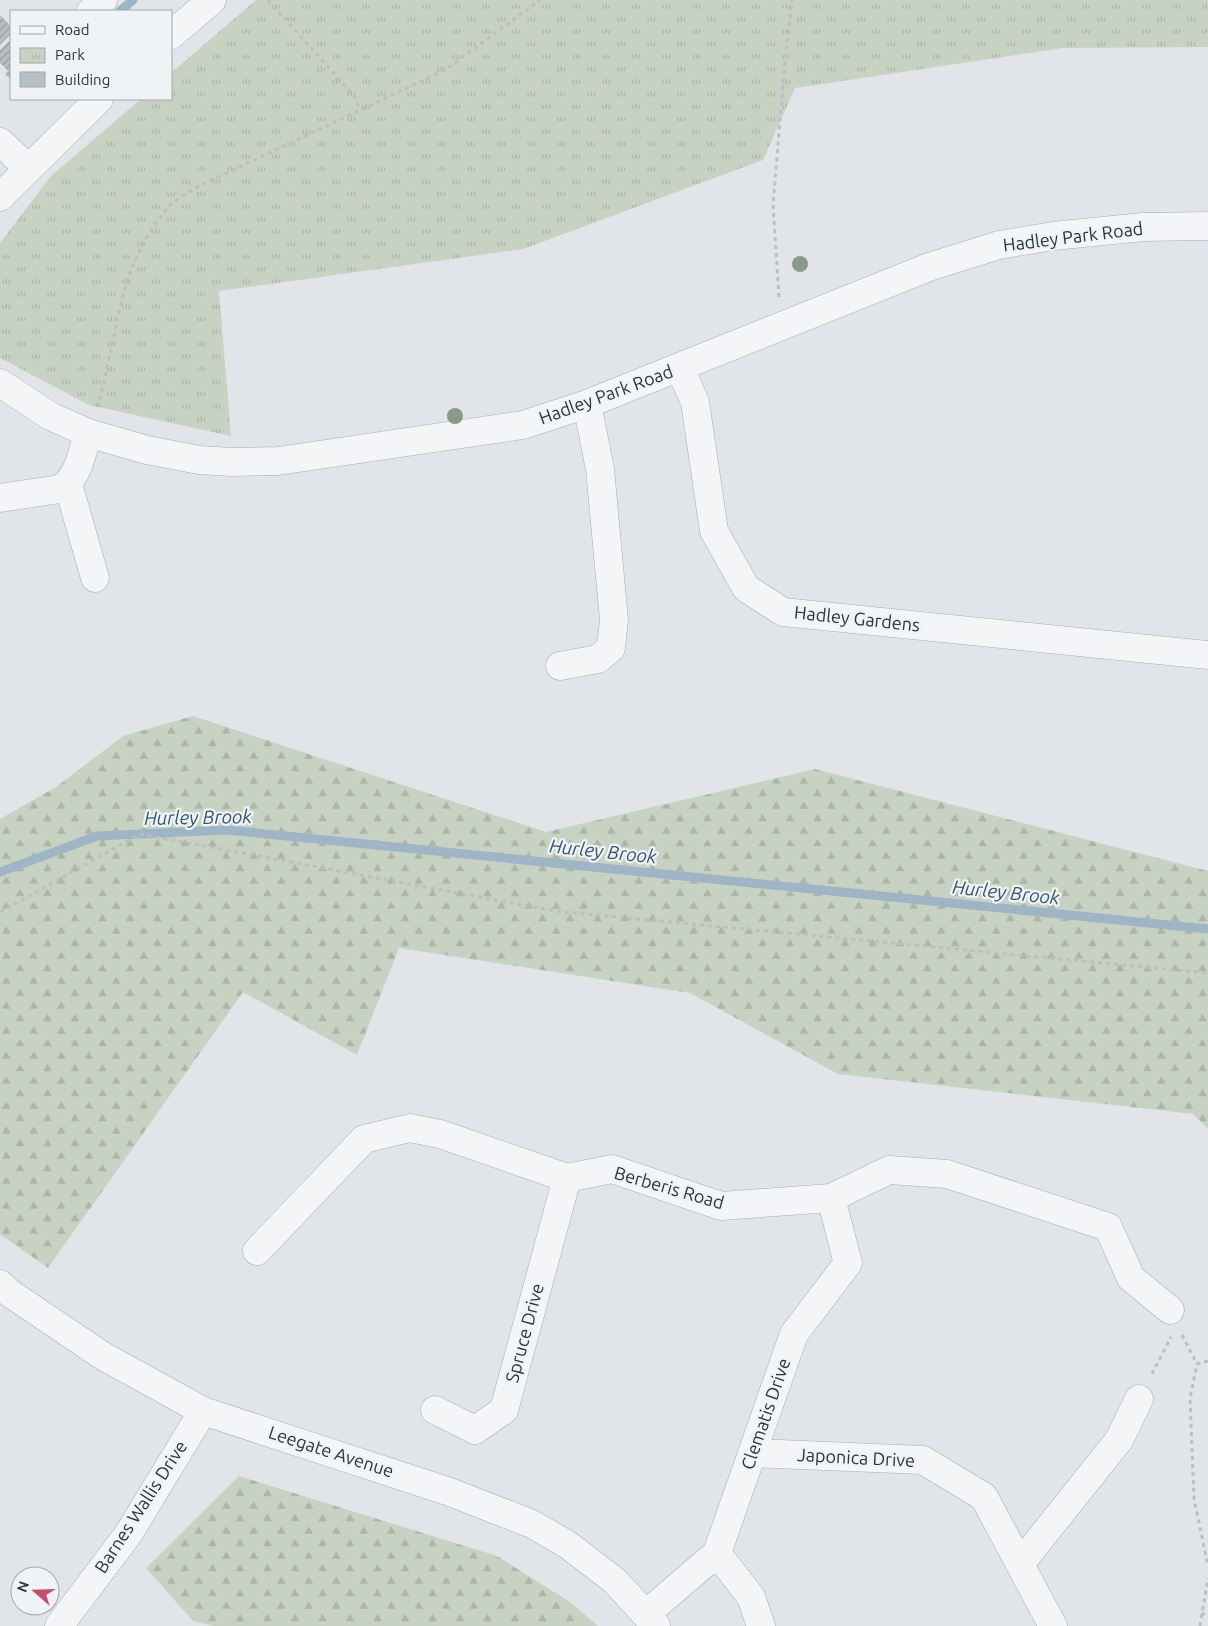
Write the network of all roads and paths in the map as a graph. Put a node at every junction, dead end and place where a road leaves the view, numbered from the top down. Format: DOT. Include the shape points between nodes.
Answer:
graph roads {
  1 [pos="103,0"];
  2 [pos="212,0"];
  3 [pos="268,0"];
  4 [pos="540,0"];
  5 [pos="792,0"];
  6 [pos="92,10"];
  7 [pos="172,34"];
  8 [pos="98,100"];
  9 [pos="360,110"];
  10 [pos="0,142"];
  11 [pos="28,168"];
  12 [pos="0,197"];
  13 [pos="1208,226"];
  14 [pos="781,326"];
  15 [pos="680,368"];
  16 [pos="0,382"];
  17 [pos="588,404"];
  18 [pos="88,433"];
  19 [pos="68,484"];
  20 [pos="0,498"];
  21 [pos="95,578"];
  22 [pos="1208,655"];
  23 [pos="560,666"];
  24 [pos="0,912"];
  25 [pos="1208,973"];
  26 [pos="567,1178"];
  27 [pos="831,1198"];
  28 [pos="257,1252"];
  29 [pos="0,1284"];
  30 [pos="1171,1321"];
  31 [pos="1208,1361"];
  32 [pos="1139,1399"];
  33 [pos="203,1410"];
  34 [pos="435,1410"];
  35 [pos="753,1453"];
  36 [pos="717,1553"];
  37 [pos="1020,1564"];
  38 [pos="1208,1566"];
  39 [pos="1208,1578"];
  40 [pos="1201,1614"];
  41 [pos="1208,1614"];
  42 [pos="651,1620"];
  43 [pos="59,1626"];
  44 [pos="761,1626"];
  45 [pos="1052,1626"];
  46 [pos="1200,1626"];
  1 -- 6 [label="street"];
  2 -- 7 [label="street"];
  3 -- 9 [label="path" via="354,96"];
  4 -- 9 [label="path" via="445,70"];
  5 -- 14 [label="path" via="773,204"];
  8 -- 11 [label="street"];
  9 -- 18 [label="path" via="196,187 170,205 149,234 128,278 105,381"];
  10 -- 11 [label="street"];
  11 -- 12 [label="street"];
  13 -- 14 [label="street, Hadley Park Road" via="1143,227 998,245 929,267"];
  14 -- 15 [label="street, Hadley Park Road"];
  15 -- 17 [label="street, Hadley Park Road"];
  15 -- 22 [label="street, Hadley Gardens" via="695,402 714,531 746,588 783,612"];
  16 -- 18 [label="street, Hadley Park Road" via="50,416"];
  17 -- 18 [label="street, Hadley Park Road" via="523,425 278,460 199,460 146,450"];
  17 -- 23 [label="street" via="600,469 614,620 611,648 598,659"];
  18 -- 19 [label="street" via="75,475"];
  19 -- 20 [label="street" via="60,489"];
  19 -- 21 [label="street"];
  24 -- 25 [label="path" via="140,834 555,911"];
  26 -- 27 [label="street, Berberis Road" via="612,1169 721,1206"];
  26 -- 28 [label="street" via="440,1134 410,1128 364,1139"];
  26 -- 34 [label="street, Spruce Drive" via="504,1410 475,1430"];
  27 -- 30 [label="street, Berberis Road" via="888,1170 947,1174 1108,1227 1131,1278"];
  27 -- 35 [label="street, Clematis Drive" via="848,1263 794,1334"];
  29 -- 33 [label="street, Leegate Avenue" via="103,1356"];
  30 -- 32 [label="path"];
  31 -- 38 [label="path" via="1197,1364 1190,1398 1194,1499"];
  32 -- 37 [label="street" via="1119,1440"];
  33 -- 42 [label="street, Leegate Avenue" via="450,1492 532,1524 615,1581"];
  33 -- 43 [label="street, Barnes Wallis Drive" via="129,1533"];
  35 -- 36 [label="street, Clematis Drive"];
  35 -- 37 [label="street, Japonica Drive" via="923,1460 984,1497"];
  36 -- 42 [label="street, Clematis Drive"];
  36 -- 44 [label="street" via="751,1597"];
  37 -- 45 [label="street, Japonica Drive"];
  39 -- 40 [label="path"];
  40 -- 41 [label="path"];
  40 -- 46 [label="path"];
}
